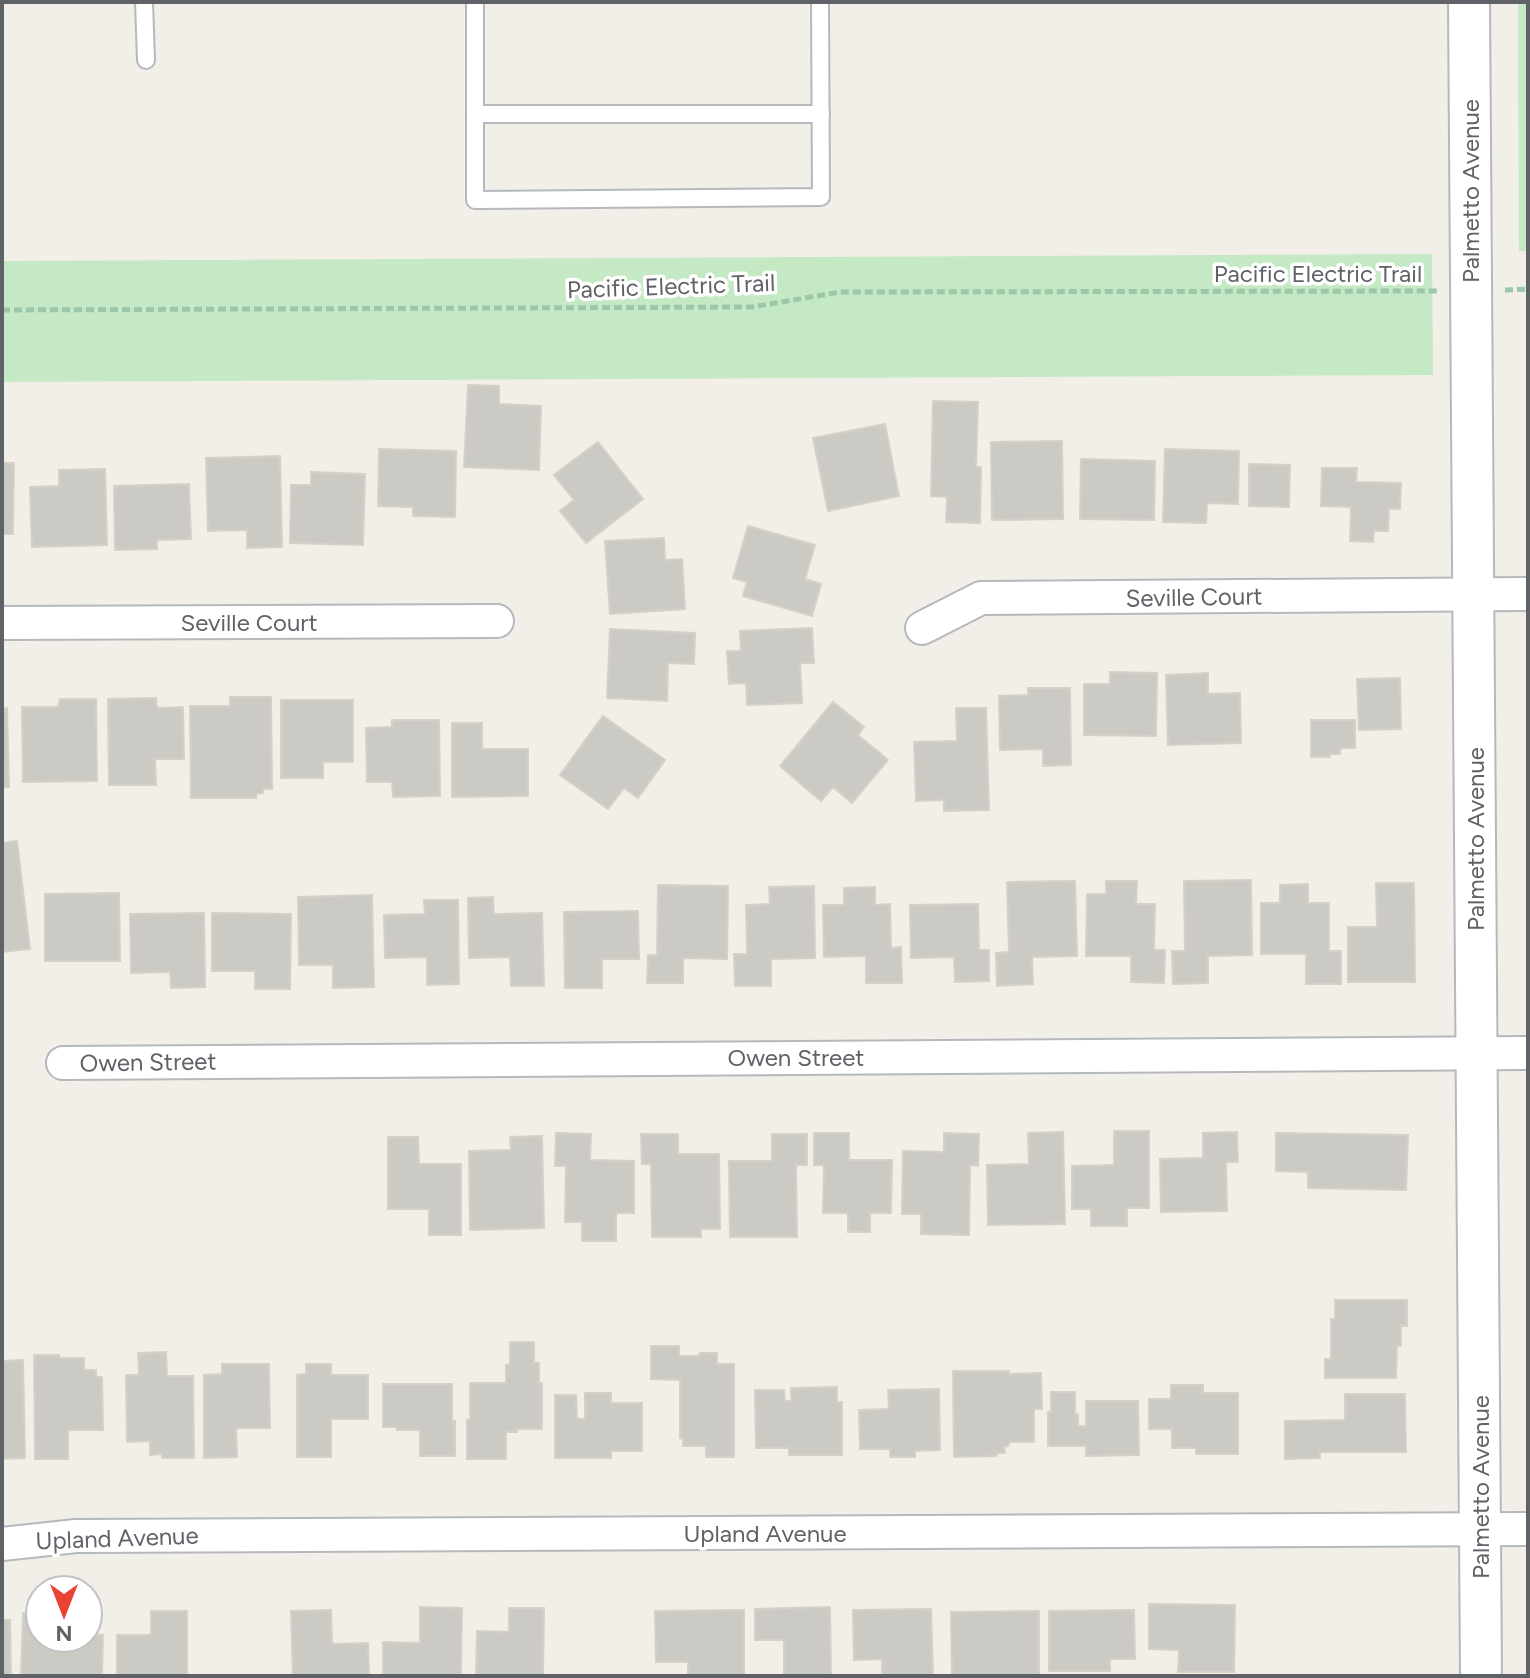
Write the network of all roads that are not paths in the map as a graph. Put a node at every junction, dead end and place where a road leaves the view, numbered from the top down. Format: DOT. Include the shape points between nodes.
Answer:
graph roads {
  1 [pos="144,2"];
  2 [pos="475,2"];
  3 [pos="820,2"];
  4 [pos="1469,2"];
  5 [pos="146,60"];
  6 [pos="475,114"];
  7 [pos="821,114"];
  8 [pos="1474,594"];
  9 [pos="1528,594"];
  10 [pos="497,621"];
  11 [pos="2,623"];
  12 [pos="922,628"];
  13 [pos="1477,1053"];
  14 [pos="1528,1053"];
  15 [pos="63,1063"];
  16 [pos="1480,1529"];
  17 [pos="1528,1529"];
  18 [pos="2,1544"];
  19 [pos="1481,1676"];
  1 -- 5 [label="lane"];
  2 -- 6 [label="lane"];
  3 -- 7 [label="lane"];
  4 -- 8 [label="street, Palmetto Avenue"];
  6 -- 7 [label="lane"];
  6 -- 7 [label="lane" via="475,200 821,197"];
  8 -- 9 [label="street, Seville Court"];
  8 -- 12 [label="street, Seville Court" via="981,598"];
  8 -- 13 [label="street, Palmetto Avenue"];
  10 -- 11 [label="street, Seville Court"];
  13 -- 14 [label="street, Owen Street"];
  13 -- 15 [label="street, Owen Street"];
  13 -- 16 [label="street, Palmetto Avenue"];
  16 -- 17 [label="street, Upland Avenue"];
  16 -- 18 [label="street, Upland Avenue" via="76,1536"];
  16 -- 19 [label="street, Palmetto Avenue"];
}
